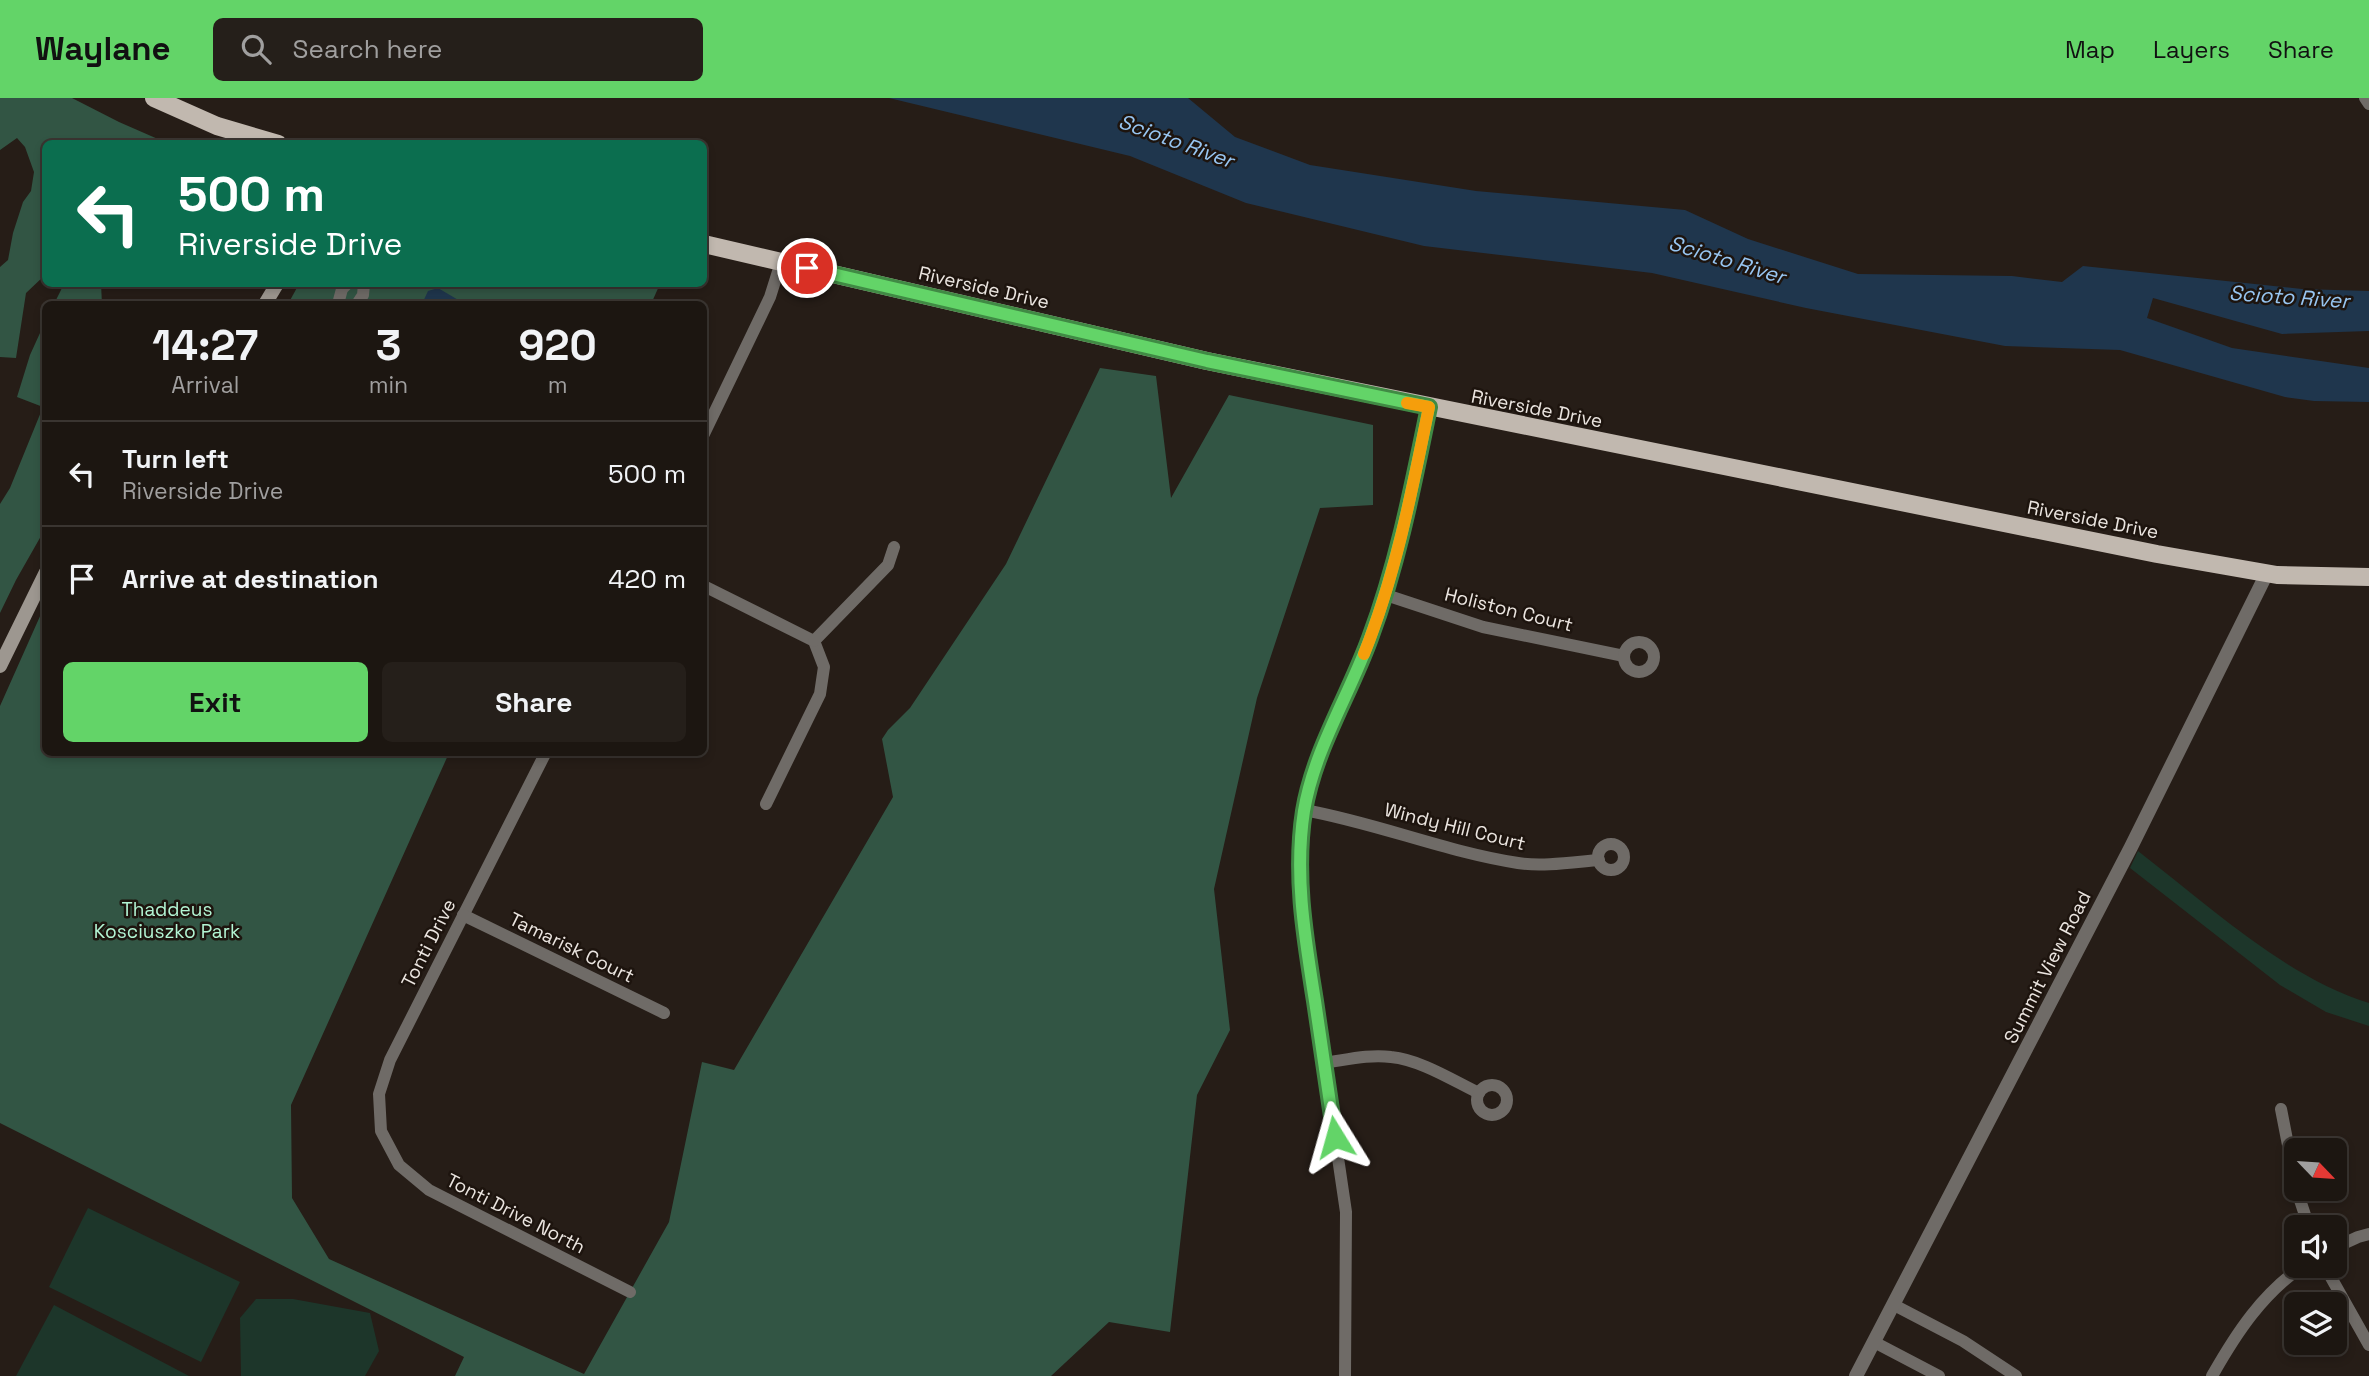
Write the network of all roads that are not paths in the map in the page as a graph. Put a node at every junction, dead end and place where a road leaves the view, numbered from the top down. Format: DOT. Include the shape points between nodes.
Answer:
graph roads {
  1 [pos="154,98"];
  2 [pos="2365,98"];
  3 [pos="2369,104"];
  4 [pos="264,140"];
  5 [pos="707,245"];
  6 [pos="781,262"];
  7 [pos="1429,407"];
  8 [pos="707,428"];
  9 [pos="894,547"];
  10 [pos="2267,573"];
  11 [pos="2369,577"];
  12 [pos="42,580"];
  13 [pos="707,588"];
  14 [pos="1386,595"];
  15 [pos="814,641"];
  16 [pos="1624,656"];
  17 [pos="0,666"];
  18 [pos="543,756"];
  19 [pos="766,804"];
  20 [pos="1304,810"];
  21 [pos="1599,860"];
  22 [pos="463,915"];
  23 [pos="664,1013"];
  24 [pos="1324,1063"];
  25 [pos="1479,1093"];
  26 [pos="2281,1109"];
  27 [pos="2287,1138"];
  28 [pos="394,1157"];
  29 [pos="2369,1234"];
  30 [pos="2347,1242"];
  31 [pos="2285,1278"];
  32 [pos="2331,1278"];
  33 [pos="629,1292"];
  34 [pos="1894,1305"];
  35 [pos="1874,1342"];
  36 [pos="2369,1345"];
  37 [pos="1345,1376"];
  38 [pos="1856,1376"];
  39 [pos="1939,1376"];
  40 [pos="2015,1376"];
  41 [pos="2212,1376"];
  1 -- 4 [label="main road" via="217,126"];
  2 -- 3 [label="street"];
  5 -- 6 [label="main road, Riverside Drive"];
  6 -- 7 [label="main road, Riverside Drive" via="1207,361"];
  6 -- 8 [label="street" via="770,297"];
  7 -- 10 [label="main road, Riverside Drive"];
  7 -- 14 [label="street"];
  9 -- 15 [label="street" via="888,565"];
  10 -- 11 [label="main road, Riverside Drive"];
  10 -- 34 [label="street, Summit View Road"];
  12 -- 17 [label="main road"];
  13 -- 15 [label="street"];
  14 -- 16 [label="street, Holiston Court" via="1483,627"];
  14 -- 20 [label="street" via="1352,687 1318,760"];
  15 -- 19 [label="street" via="824,667 820,694"];
  18 -- 22 [label="street, Tonti Drive"];
  20 -- 21 [label="street, Windy Hill Court" via="1347,817 1521,864"];
  20 -- 24 [label="street" via="1299,864 1304,934"];
  22 -- 23 [label="street, Tamarisk Court"];
  22 -- 28 [label="street, Tonti Drive" via="390,1060 379,1094 381,1131"];
  24 -- 25 [label="street" via="1392,1057"];
  24 -- 37 [label="street" via="1346,1212"];
  26 -- 27 [label="street"];
  28 -- 33 [label="street, Tonti Drive North" via="429,1191"];
  29 -- 30 [label="street"];
  31 -- 41 [label="street" via="2259,1304"];
  32 -- 36 [label="street"];
  34 -- 35 [label="street, Summit View Road"];
  34 -- 40 [label="street" via="1963,1341"];
  35 -- 38 [label="street, Summit View Road"];
  35 -- 39 [label="street"];
}
